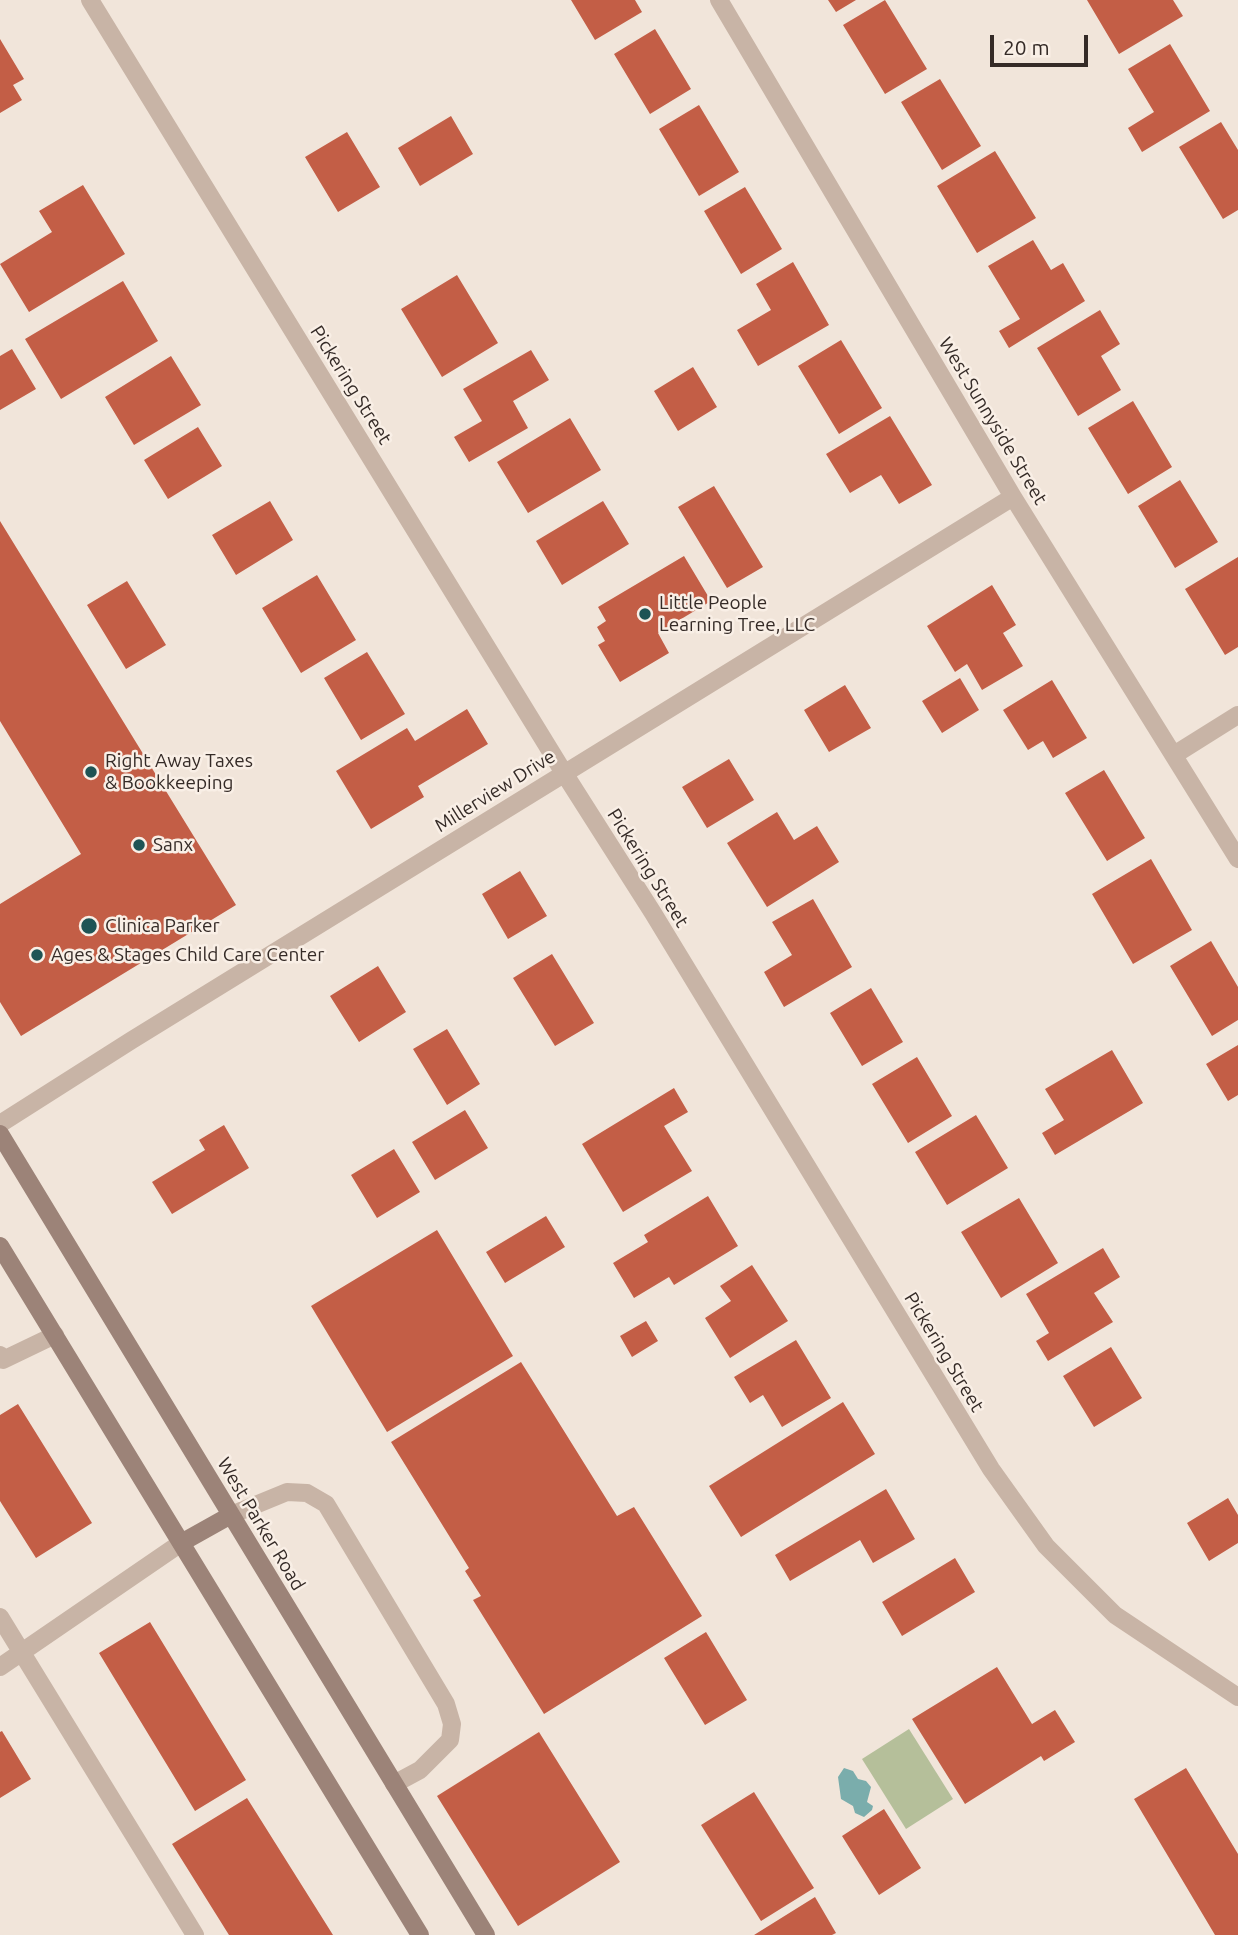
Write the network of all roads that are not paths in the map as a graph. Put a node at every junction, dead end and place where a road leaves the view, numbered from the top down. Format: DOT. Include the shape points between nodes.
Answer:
graph roads {
  1 [pos="90,0"];
  2 [pos="719,0"];
  3 [pos="1013,496"];
  4 [pos="1238,715"];
  5 [pos="1174,755"];
  6 [pos="564,773"];
  7 [pos="1238,859"];
  8 [pos="0,1124"];
  9 [pos="0,1134"];
  10 [pos="0,1246"];
  11 [pos="55,1335"];
  12 [pos="0,1355"];
  13 [pos="231,1515"];
  14 [pos="181,1544"];
  15 [pos="0,1617"];
  16 [pos="22,1653"];
  17 [pos="0,1667"];
  18 [pos="1238,1697"];
  19 [pos="394,1784"];
  20 [pos="195,1935"];
  21 [pos="420,1935"];
  22 [pos="486,1935"];
  1 -- 6 [label="street, Pickering Street"];
  2 -- 3 [label="street, West Sunnyside Street"];
  3 -- 5 [label="street, West Sunnyside Street"];
  3 -- 6 [label="street, Millerview Drive"];
  4 -- 5 [label="street"];
  5 -- 7 [label="street, West Sunnyside Street"];
  6 -- 8 [label="street, Millerview Drive"];
  6 -- 18 [label="street, Pickering Street" via="991,1469 1046,1546 1115,1615"];
  9 -- 13 [label="main road, West Parker Road"];
  10 -- 11 [label="main road"];
  11 -- 12 [label="street" via="3,1360"];
  11 -- 14 [label="main road"];
  13 -- 14 [label="main road"];
  13 -- 19 [label="main road, West Parker Road"];
  13 -- 19 [label="street" via="286,1492 307,1493 326,1504 446,1704 452,1724 450,1740 420,1770"];
  14 -- 16 [label="street"];
  14 -- 21 [label="main road"];
  15 -- 16 [label="street"];
  16 -- 17 [label="street"];
  16 -- 20 [label="street"];
  19 -- 22 [label="main road, West Parker Road"];
}
